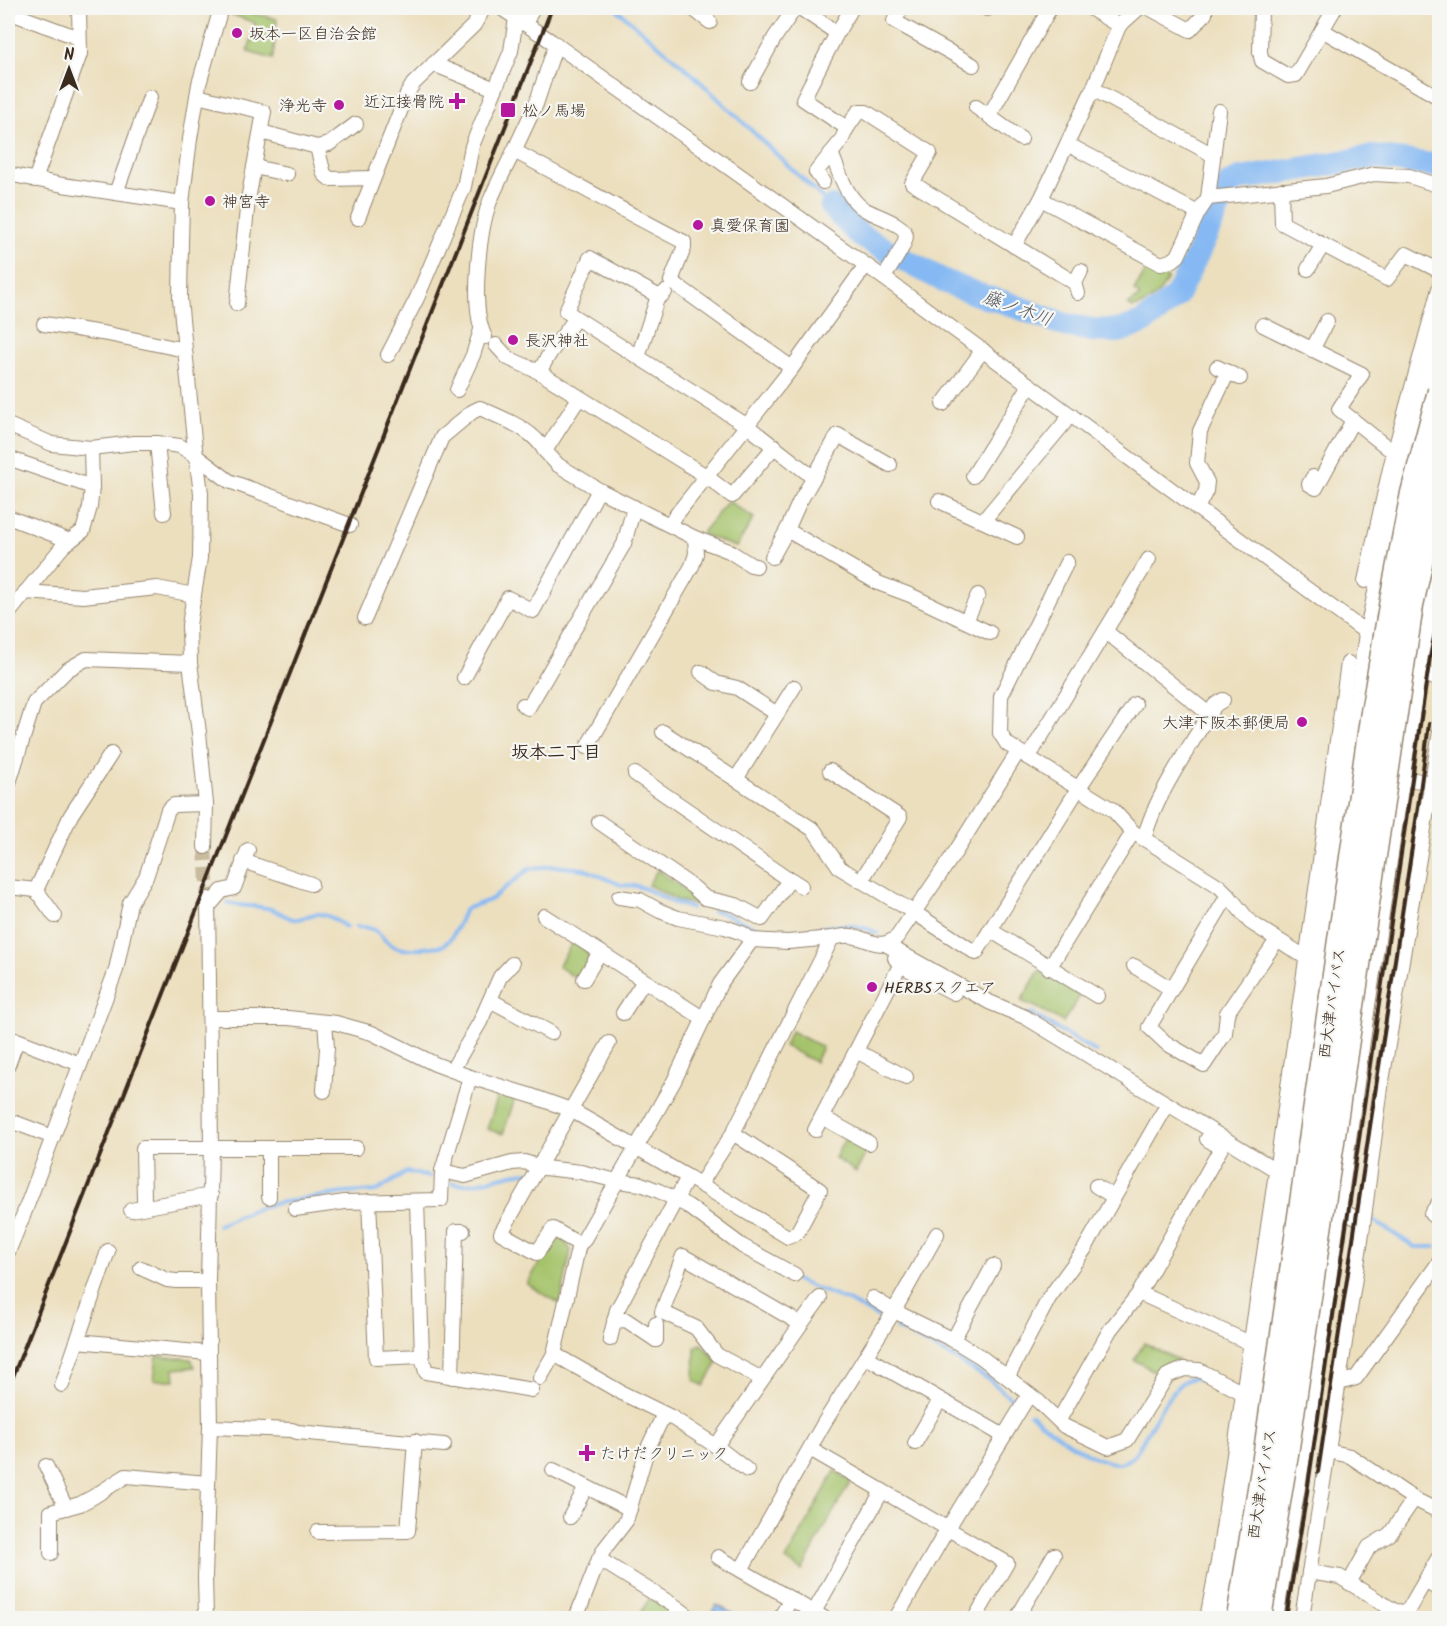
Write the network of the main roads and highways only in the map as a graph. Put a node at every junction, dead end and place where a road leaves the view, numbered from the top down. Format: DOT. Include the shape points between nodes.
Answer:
graph roads {
  1 [pos="1419,392"];
  2 [pos="1440,472"];
  3 [pos="1239,1618"];
  4 [pos="1259,1618"];
  1 -- 3 [label="highway, 西大津バイパス, bridge" via="1413,493 1373,712"];
  2 -- 4 [label="highway, 西大津バイパス, bridge" via="1409,616"];
}
